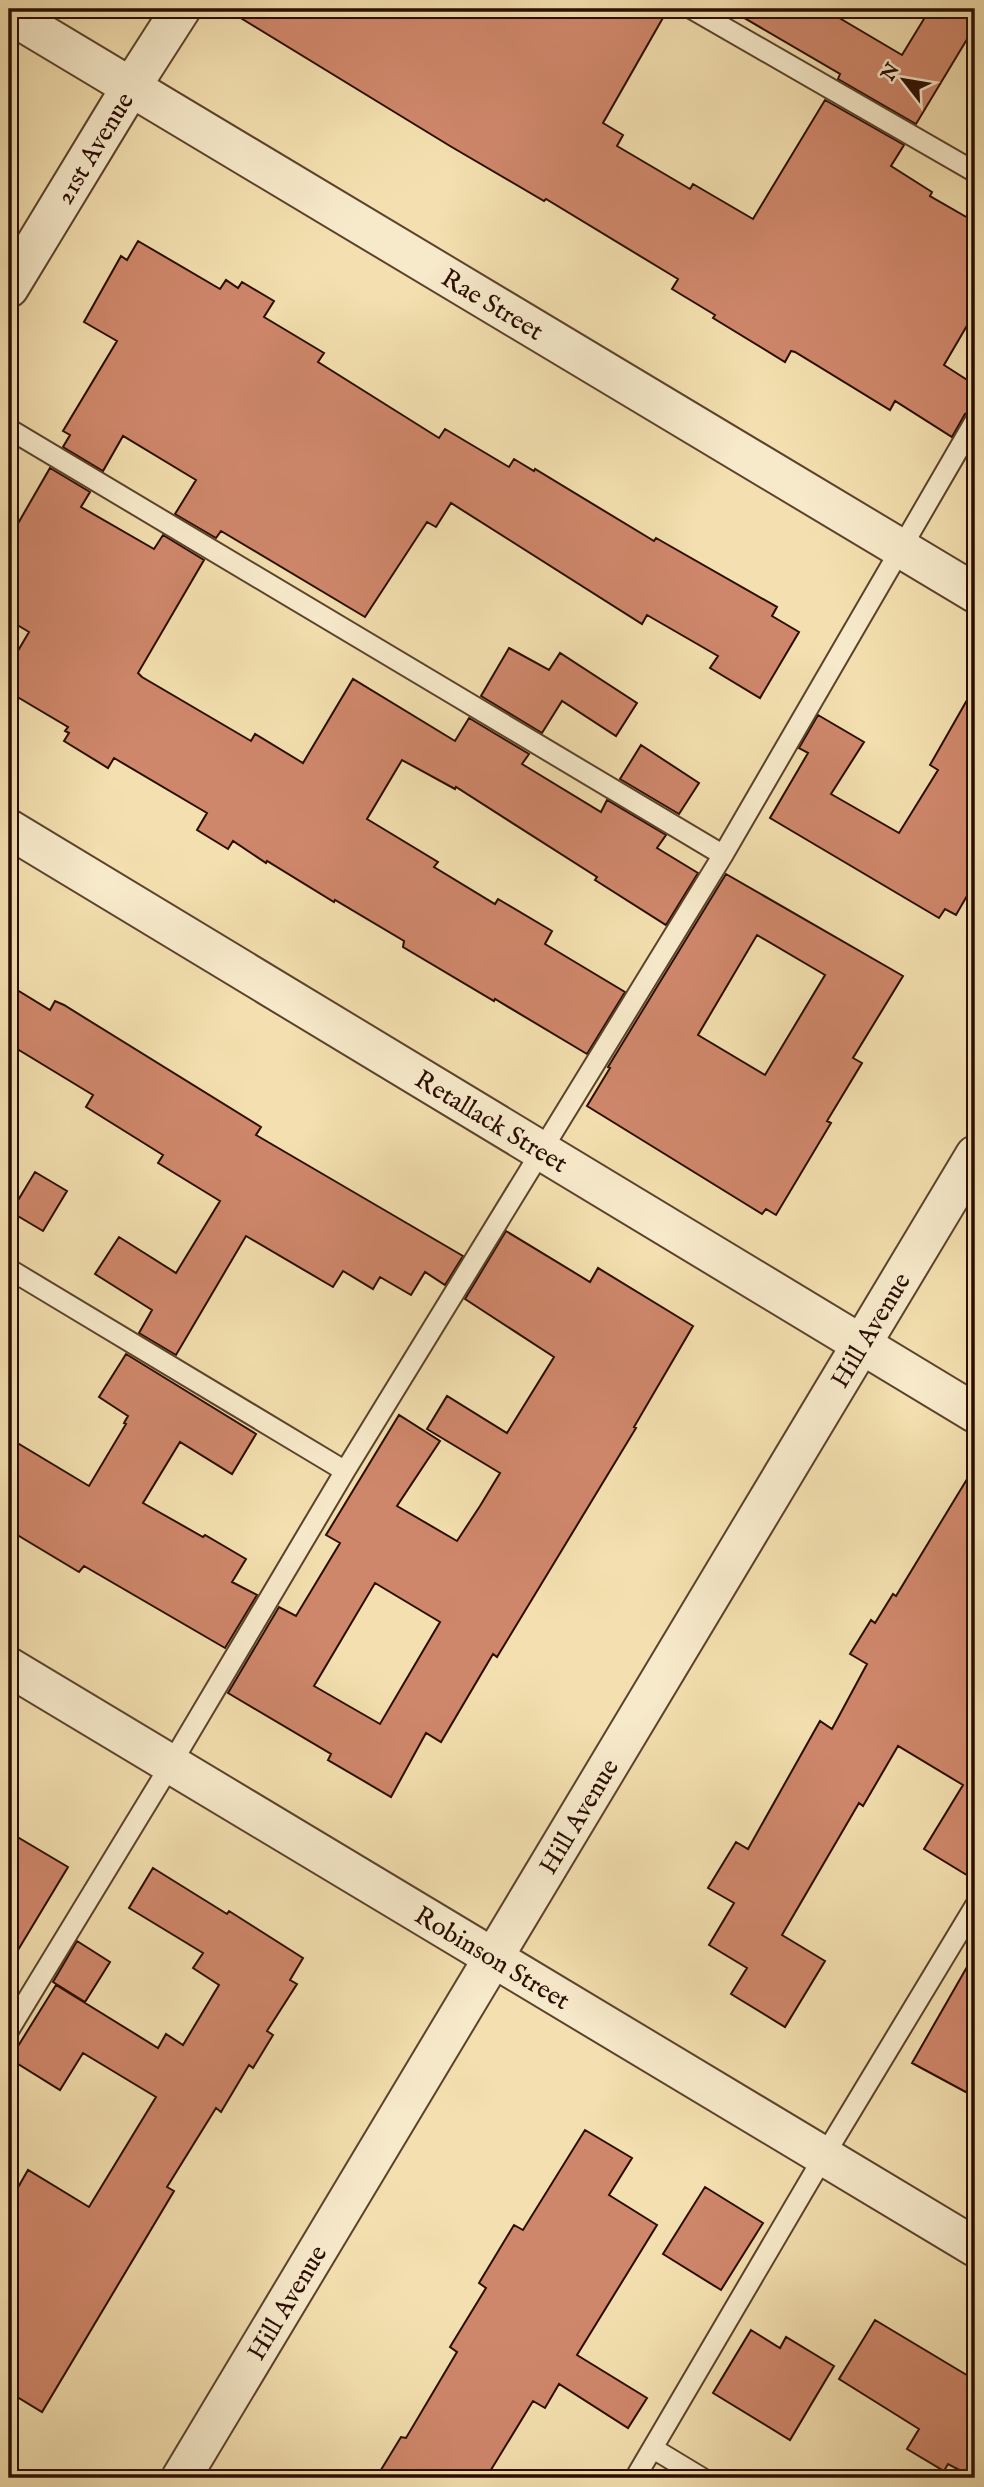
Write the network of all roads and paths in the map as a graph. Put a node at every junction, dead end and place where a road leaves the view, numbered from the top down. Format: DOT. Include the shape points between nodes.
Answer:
graph roads {
  1 [pos="181,9"];
  2 [pos="692,9"];
  3 [pos="9,14"];
  4 [pos="131,87"];
  5 [pos="975,172"];
  6 [pos="9,288"];
  7 [pos="975,421"];
  8 [pos="9,429"];
  9 [pos="901,549"];
  10 [pos="975,593"];
  11 [pos="9,829"];
  12 [pos="723,855"];
  13 [pos="543,1150"];
  14 [pos="975,1155"];
  15 [pos="9,1269"];
  16 [pos="862,1343"];
  17 [pos="975,1413"];
  18 [pos="345,1471"];
  19 [pos="9,1667"];
  20 [pos="171,1765"];
  21 [pos="975,1906"];
  22 [pos="494,1958"];
  23 [pos="9,2030"];
  24 [pos="824,2156"];
  25 [pos="975,2247"];
  26 [pos="654,2449"];
  27 [pos="181,2478"];
  28 [pos="635,2478"];
  29 [pos="702,2478"];
  1 -- 4 [label="street, 21st Avenue"];
  2 -- 5 [label="lane"];
  3 -- 4 [label="street, Rae Street"];
  4 -- 6 [label="street, 21st Avenue"];
  4 -- 9 [label="street, Rae Street"];
  7 -- 9 [label="lane"];
  8 -- 12 [label="lane"];
  9 -- 10 [label="street, Rae Street"];
  9 -- 12 [label="lane"];
  11 -- 13 [label="street, Retallack Street"];
  12 -- 13 [label="lane"];
  13 -- 16 [label="street, Retallack Street"];
  13 -- 18 [label="lane"];
  14 -- 16 [label="street, Hill Avenue"];
  15 -- 18 [label="lane"];
  16 -- 17 [label="street, Retallack Street"];
  16 -- 22 [label="street, Hill Avenue"];
  18 -- 20 [label="lane"];
  19 -- 20 [label="street, Robinson Street"];
  20 -- 22 [label="street, Robinson Street"];
  20 -- 23 [label="lane"];
  21 -- 24 [label="lane"];
  22 -- 24 [label="street, Robinson Street"];
  22 -- 27 [label="street, Hill Avenue"];
  24 -- 25 [label="street, Robinson Street"];
  24 -- 26 [label="lane"];
  26 -- 28 [label="lane"];
  26 -- 29 [label="lane"];
}
